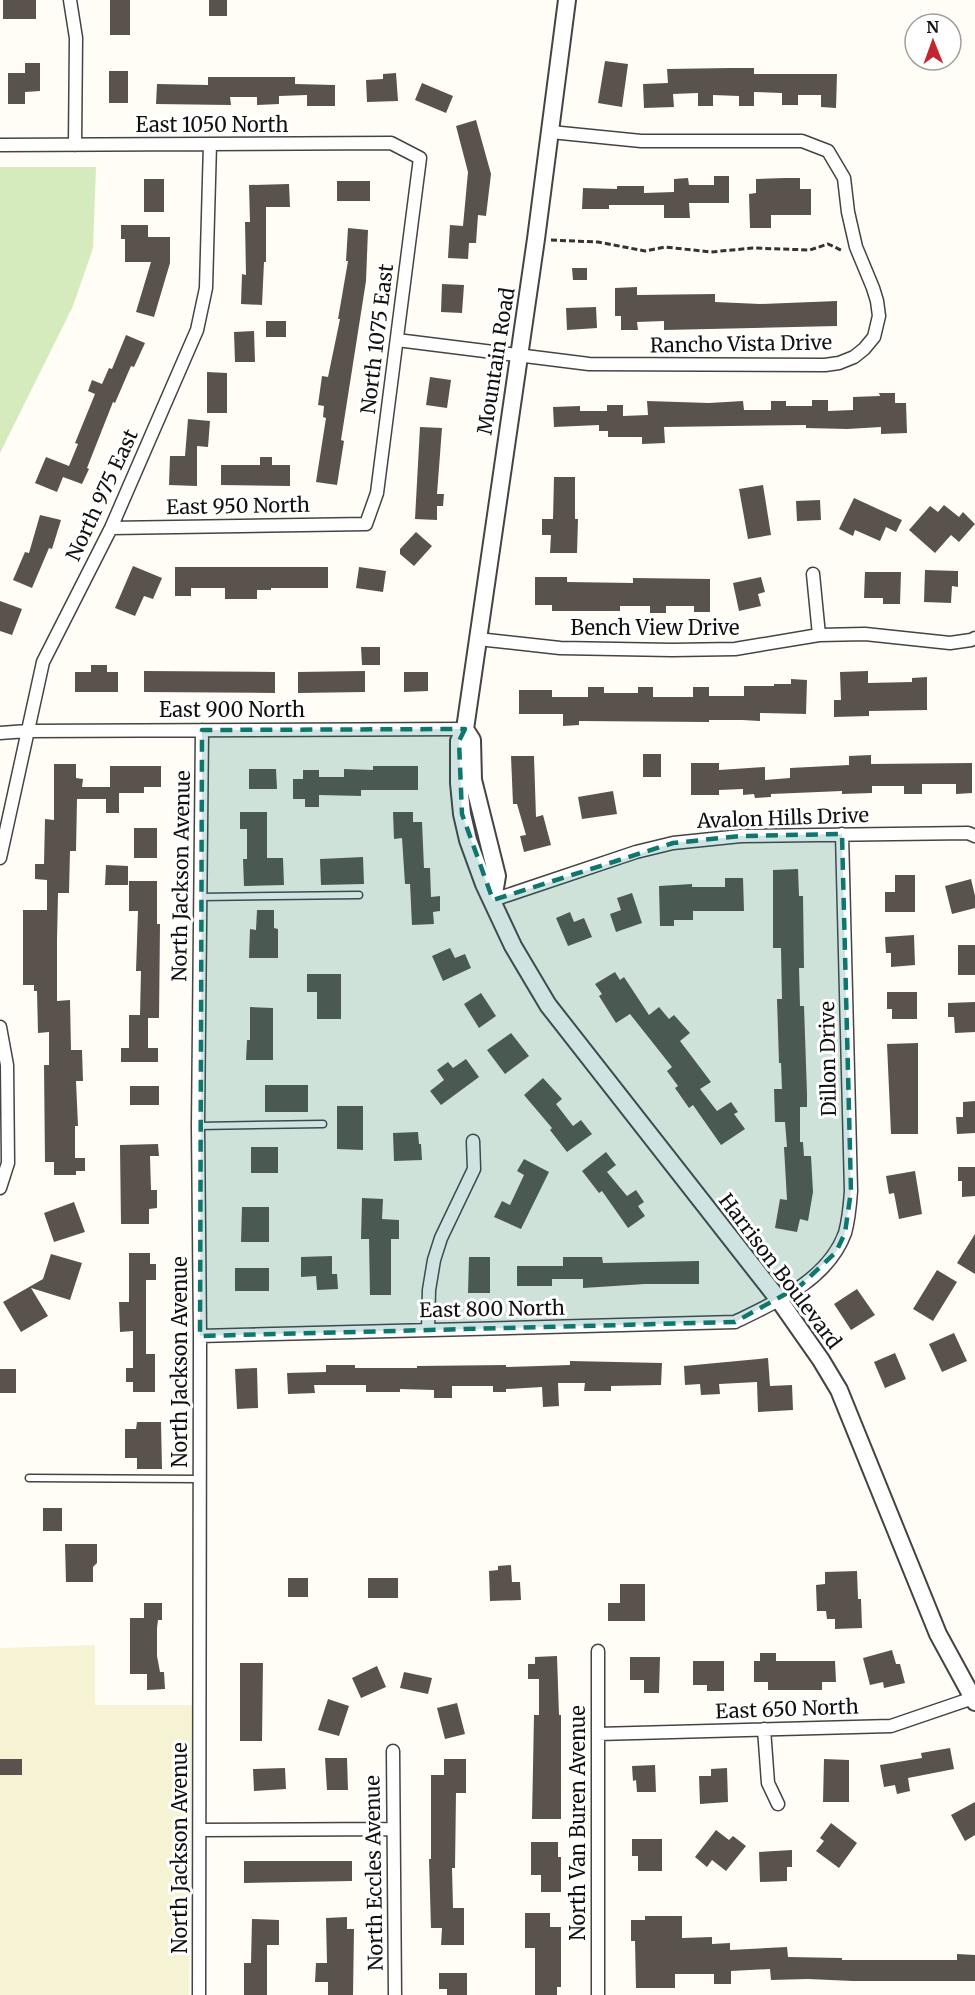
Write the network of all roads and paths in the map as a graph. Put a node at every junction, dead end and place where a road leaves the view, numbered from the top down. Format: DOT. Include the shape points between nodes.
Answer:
graph roads {
  1 [pos="70,0"];
  2 [pos="567,0"];
  3 [pos="550,132"];
  4 [pos="210,144"];
  5 [pos="0,145"];
  6 [pos="75,145"];
  7 [pos="420,158"];
  8 [pos="536,239"];
  9 [pos="856,247"];
  10 [pos="397,340"];
  11 [pos="518,356"];
  12 [pos="366,524"];
  13 [pos="111,528"];
  14 [pos="813,574"];
  15 [pos="819,634"];
  16 [pos="975,638"];
  17 [pos="478,639"];
  18 [pos="465,729"];
  19 [pos="202,730"];
  20 [pos="27,731"];
  21 [pos="0,733"];
  22 [pos="842,834"];
  23 [pos="975,836"];
  24 [pos="0,858"];
  25 [pos="359,895"];
  26 [pos="201,897"];
  27 [pos="493,900"];
  28 [pos="0,1027"];
  29 [pos="323,1124"];
  30 [pos="198,1126"];
  31 [pos="473,1141"];
  32 [pos="0,1188"];
  33 [pos="779,1300"];
  34 [pos="428,1330"];
  35 [pos="200,1336"];
  36 [pos="29,1478"];
  37 [pos="199,1479"];
  38 [pos="598,1651"];
  39 [pos="974,1700"];
  40 [pos="764,1729"];
  41 [pos="598,1734"];
  42 [pos="393,1751"];
  43 [pos="778,1804"];
  44 [pos="393,1829"];
  45 [pos="200,1830"];
  46 [pos="199,1995"];
  47 [pos="395,1995"];
  48 [pos="598,1995"];
  1 -- 6 [label="street" via="76,38"];
  2 -- 3 [label="street, Mountain Road"];
  3 -- 8 [label="street, Mountain Road"];
  3 -- 9 [label="street, Rancho Vista Drive" via="641,141 802,141 828,151 844,178"];
  4 -- 6 [label="street, East 1050 North"];
  4 -- 7 [label="street, East 1050 North" via="391,143"];
  4 -- 13 [label="street, North 975 East" via="206,288 197,330"];
  5 -- 6 [label="street, East 1050 North"];
  7 -- 10 [label="street, North 1075 East"];
  8 -- 9 [label="path" via="598,242 645,251 665,247 711,252 753,248 810,250 828,244 842,252"];
  8 -- 11 [label="street, Mountain Road"];
  9 -- 11 [label="street, Rancho Vista Drive" via="877,301 877,327 864,349 839,363 589,364"];
  10 -- 11 [label="street, Rancho Vista Drive"];
  10 -- 12 [label="street, North 1075 East" via="377,493"];
  11 -- 17 [label="street, Mountain Road"];
  12 -- 13 [label="street, East 950 North"];
  13 -- 20 [label="street, North 975 East" via="43,662"];
  14 -- 15 [label="street"];
  15 -- 16 [label="street, Bench View Drive" via="865,634 950,643"];
  15 -- 17 [label="street, Bench View Drive" via="735,649 672,650 571,649"];
  17 -- 18 [label="street, Mountain Road"];
  18 -- 19 [label="street, East 900 North"];
  18 -- 27 [label="street, Mountain Road" via="472,740 473,780 496,876"];
  19 -- 20 [label="street, East 900 North"];
  19 -- 26 [label="street, North Jackson Avenue"];
  20 -- 21 [label="street, East 900 North"];
  20 -- 24 [label="street, North 975 East"];
  22 -- 23 [label="street, Avalon Hills Drive"];
  22 -- 27 [label="street, Avalon Hills Drive" via="741,836 674,843"];
  22 -- 33 [label="street, Dillon Drive" via="849,1214 836,1252 818,1273"];
  25 -- 26 [label="lane"];
  26 -- 30 [label="street, North Jackson Avenue"];
  27 -- 33 [label="street, Harrison Boulevard" via="513,946 548,1005"];
  28 -- 32 [label="street" via="6,1065 8,1163"];
  29 -- 30 [label="lane"];
  30 -- 35 [label="street, North Jackson Avenue"];
  31 -- 34 [label="street" via="474,1169 434,1260"];
  33 -- 34 [label="street, East 800 North" via="735,1322"];
  33 -- 39 [label="street, Harrison Boulevard" via="838,1390 939,1634"];
  34 -- 35 [label="street, East 800 North"];
  35 -- 37 [label="street, North Jackson Avenue"];
  36 -- 37 [label="lane"];
  37 -- 45 [label="street, North Jackson Avenue"];
  38 -- 41 [label="street, North Van Buren Avenue"];
  39 -- 40 [label="street, East 650 North" via="891,1726"];
  40 -- 41 [label="street, East 650 North"];
  40 -- 43 [label="street" via="768,1783"];
  41 -- 48 [label="street, North Van Buren Avenue"];
  42 -- 44 [label="street, North Eccles Avenue"];
  44 -- 45 [label="street"];
  44 -- 47 [label="street, North Eccles Avenue"];
  45 -- 46 [label="street, North Jackson Avenue"];
}
